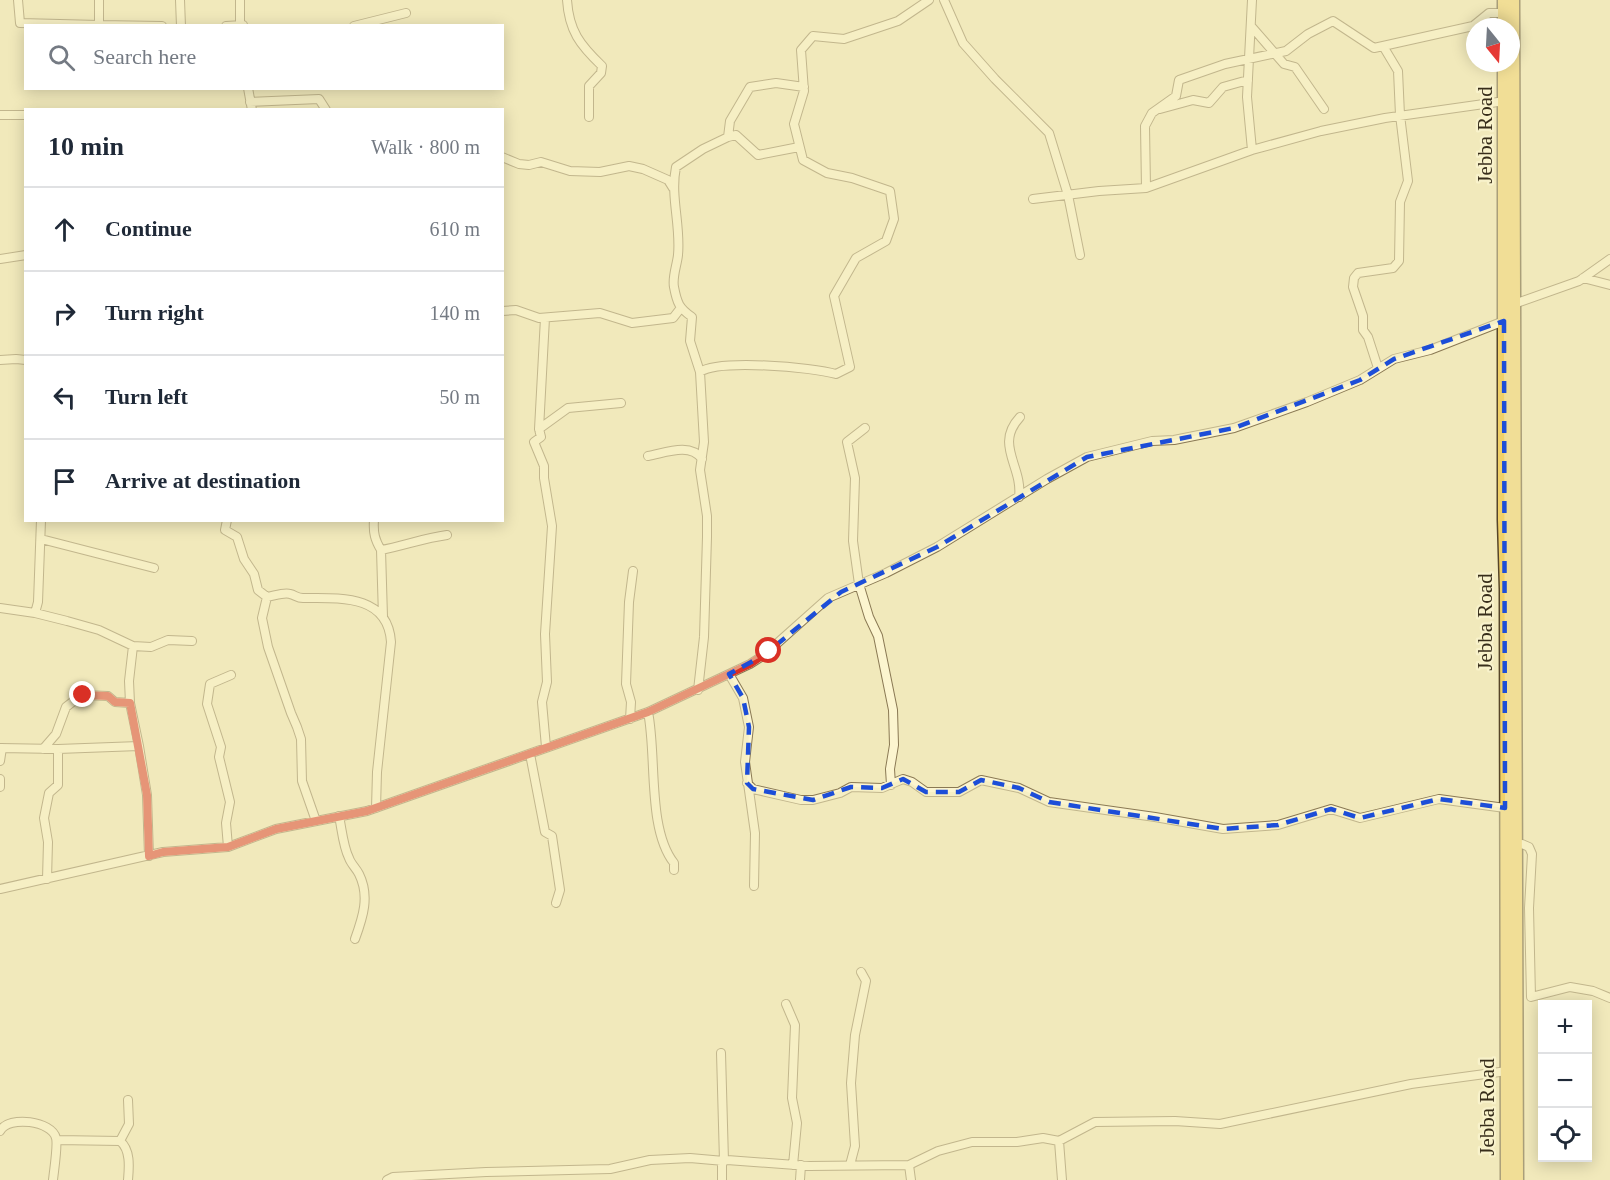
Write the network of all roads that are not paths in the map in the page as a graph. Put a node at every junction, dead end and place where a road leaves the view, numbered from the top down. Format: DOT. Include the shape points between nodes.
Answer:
graph roads {
  1 [pos="18,0"];
  2 [pos="99,0"];
  3 [pos="180,0"];
  4 [pos="240,0"];
  5 [pos="567,0"];
  6 [pos="930,0"];
  7 [pos="944,0"];
  8 [pos="1252,0"];
  9 [pos="1504,0"];
  10 [pos="1513,0"];
  11 [pos="1504,13"];
  12 [pos="406,14"];
  13 [pos="1504,18"];
  14 [pos="60,24"];
  15 [pos="99,24"];
  16 [pos="181,24"];
  17 [pos="242,24"];
  18 [pos="363,24"];
  19 [pos="1251,26"];
  20 [pos="1383,46"];
  21 [pos="1276,54"];
  22 [pos="1249,59"];
  23 [pos="1504,72"];
  24 [pos="1248,80"];
  25 [pos="804,87"];
  26 [pos="248,90"];
  27 [pos="1505,101"];
  28 [pos="251,106"];
  29 [pos="325,108"];
  30 [pos="1324,109"];
  31 [pos="1156,110"];
  32 [pos="0,115"];
  33 [pos="24,115"];
  34 [pos="1400,115"];
  35 [pos="589,117"];
  36 [pos="728,138"];
  37 [pos="799,147"];
  38 [pos="1252,150"];
  39 [pos="504,158"];
  40 [pos="1146,188"];
  41 [pos="674,189"];
  42 [pos="1068,195"];
  43 [pos="1033,199"];
  44 [pos="24,255"];
  45 [pos="1080,255"];
  46 [pos="0,259"];
  47 [pos="1610,259"];
  48 [pos="1583,278"];
  49 [pos="1610,285"];
  50 [pos="1514,304"];
  51 [pos="680,309"];
  52 [pos="504,311"];
  53 [pos="545,318"];
  54 [pos="1504,321"];
  55 [pos="0,360"];
  56 [pos="24,360"];
  57 [pos="1378,368"];
  58 [pos="700,372"];
  59 [pos="621,403"];
  60 [pos="1020,417"];
  61 [pos="865,428"];
  62 [pos="539,429"];
  63 [pos="648,456"];
  64 [pos="702,459"];
  65 [pos="1019,497"];
  66 [pos="41,522"];
  67 [pos="227,522"];
  68 [pos="374,522"];
  69 [pos="447,536"];
  70 [pos="41,539"];
  71 [pos="381,550"];
  72 [pos="154,568"];
  73 [pos="633,571"];
  74 [pos="859,585"];
  75 [pos="267,597"];
  76 [pos="0,608"];
  77 [pos="34,613"];
  78 [pos="383,617"];
  79 [pos="192,641"];
  80 [pos="134,645"];
  81 [pos="729,674"];
  82 [pos="231,675"];
  83 [pos="698,690"];
  84 [pos="130,703"];
  85 [pos="648,712"];
  86 [pos="630,719"];
  87 [pos="139,746"];
  88 [pos="546,747"];
  89 [pos="1,748"];
  90 [pos="43,749"];
  91 [pos="58,749"];
  92 [pos="530,754"];
  93 [pos="0,761"];
  94 [pos="0,779"];
  95 [pos="747,783"];
  96 [pos="891,785"];
  97 [pos="0,787"];
  98 [pos="762,791"];
  99 [pos="751,803"];
  100 [pos="376,808"];
  101 [pos="1505,808"];
  102 [pos="339,816"];
  103 [pos="316,821"];
  104 [pos="1515,846"];
  105 [pos="228,847"];
  106 [pos="149,856"];
  107 [pos="674,870"];
  108 [pos="47,879"];
  109 [pos="754,886"];
  110 [pos="0,889"];
  111 [pos="556,903"];
  112 [pos="355,939"];
  113 [pos="861,972"];
  114 [pos="1610,998"];
  115 [pos="786,1004"];
  116 [pos="720,1053"];
  117 [pos="1507,1071"];
  118 [pos="128,1100"];
  119 [pos="0,1131"];
  120 [pos="57,1140"];
  121 [pos="120,1141"];
  122 [pos="1059,1141"];
  123 [pos="724,1161"];
  124 [pos="797,1165"];
  125 [pos="850,1165"];
  126 [pos="909,1165"];
  127 [pos="53,1180"];
  128 [pos="128,1180"];
  129 [pos="387,1180"];
  130 [pos="722,1180"];
  131 [pos="800,1180"];
  132 [pos="911,1180"];
  133 [pos="1062,1180"];
  134 [pos="1507,1180"];
  135 [pos="1517,1180"];
  1 -- 14 [label="street" via="20,23"];
  2 -- 15 [label="street"];
  3 -- 16 [label="street"];
  4 -- 17 [label="street"];
  5 -- 35 [label="street" via="575,35 602,66 589,86"];
  6 -- 25 [label="street" via="898,21 844,39 813,36 801,50"];
  7 -- 42 [label="street" via="963,43 1049,132"];
  8 -- 19 [label="street"];
  9 -- 11 [label="highway"];
  10 -- 50 [label="highway"];
  11 -- 13 [label="highway"];
  11 -- 20 [label="street" via="1489,13 1473,26"];
  12 -- 18 [label="street"];
  19 -- 21 [label="street"];
  19 -- 22 [label="street"];
  20 -- 21 [label="street" via="1374,48 1333,21"];
  20 -- 34 [label="street" via="1398,71"];
  21 -- 22 [label="street"];
  21 -- 30 [label="street" via="1284,64 1295,67"];
  22 -- 24 [label="street"];
  22 -- 31 [label="street" via="1179,80 1176,96"];
  23 -- 27 [label="highway, Jebba Road"];
  24 -- 31 [label="street" via="1222,87 1209,103 1193,100"];
  24 -- 38 [label="street"];
  25 -- 36 [label="street" via="776,83 750,87 730,121"];
  25 -- 37 [label="street" via="794,124"];
  26 -- 28 [label="street"];
  27 -- 34 [label="street"];
  27 -- 54 [label="highway, Jebba Road"];
  28 -- 29 [label="street" via="319,99"];
  31 -- 40 [label="street" via="1145,126"];
  32 -- 33 [label="street"];
  34 -- 38 [label="street"];
  34 -- 57 [label="street" via="1408,181 1400,202 1399,261 1393,268 1358,273 1353,287 1363,316 1363,330"];
  36 -- 37 [label="street" via="736,135 758,155"];
  36 -- 41 [label="street" via="676,167"];
  37 -- 58 [label="street" via="802,160 827,174 890,191 894,219 886,241 856,258 834,296 850,368 836,374 777,365 717,367"];
  38 -- 40 [label="street"];
  39 -- 41 [label="street" via="519,164 541,162 570,171 600,172 628,166 668,180"];
  40 -- 42 [label="street"];
  41 -- 51 [label="street" via="678,256 673,285"];
  42 -- 43 [label="street"];
  42 -- 45 [label="street"];
  44 -- 46 [label="street"];
  47 -- 48 [label="street"];
  48 -- 49 [label="street"];
  48 -- 50 [label="street"];
  50 -- 104 [label="highway"];
  51 -- 53 [label="street" via="673,318 632,323 600,313"];
  51 -- 58 [label="street" via="692,318 690,341"];
  52 -- 53 [label="street"];
  53 -- 62 [label="street"];
  54 -- 57 [label="street"];
  54 -- 101 [label="highway, Jebba Road"];
  55 -- 56 [label="street"];
  57 -- 65 [label="street" via="1330,393 1234,428 1152,441 1087,457"];
  58 -- 64 [label="street"];
  59 -- 62 [label="street" via="568,408"];
  60 -- 65 [label="street" via="1008,438 1020,485"];
  61 -- 74 [label="street" via="847,442 855,478 853,541"];
  62 -- 88 [label="street" via="541,437 534,442 544,466 552,526 545,634 547,682 542,702"];
  63 -- 64 [label="street" via="684,450 697,453"];
  64 -- 83 [label="street" via="707,547"];
  65 -- 74 [label="street" via="937,547"];
  66 -- 70 [label="street"];
  67 -- 75 [label="street" via="225,530 237,537 258,590"];
  68 -- 71 [label="street" via="374,539"];
  69 -- 71 [label="street"];
  70 -- 72 [label="street"];
  70 -- 77 [label="street"];
  71 -- 78 [label="street"];
  73 -- 86 [label="street" via="626,684"];
  74 -- 81 [label="street" via="828,598 764,655"];
  74 -- 96 [label="street" via="878,636 893,710"];
  75 -- 78 [label="street" via="288,593 299,599 327,597 362,602"];
  75 -- 103 [label="street" via="262,618 268,647 301,739 302,781"];
  76 -- 77 [label="street"];
  77 -- 80 [label="street" via="99,630"];
  78 -- 100 [label="street" via="390,629 391,642"];
  79 -- 80 [label="street" via="168,640 151,647"];
  80 -- 84 [label="street"];
  81 -- 83 [label="street"];
  81 -- 95 [label="street" via="743,698 749,727"];
  82 -- 105 [label="street" via="210,684 207,704 230,802 226,822"];
  83 -- 85 [label="street"];
  84 -- 87 [label="street"];
  84 -- 90 [label="street" via="115,702 103,695 83,695 66,707 56,734"];
  85 -- 86 [label="street"];
  85 -- 107 [label="street" via="661,840"];
  86 -- 88 [label="street"];
  87 -- 91 [label="street"];
  87 -- 106 [label="street" via="147,795"];
  88 -- 92 [label="street"];
  89 -- 90 [label="street"];
  89 -- 93 [label="street"];
  90 -- 91 [label="street"];
  91 -- 108 [label="street" via="58,785 49,793 44,818"];
  92 -- 100 [label="street"];
  92 -- 111 [label="street" via="545,832 552,836 555,853 560,890"];
  94 -- 97 [label="street"];
  95 -- 98 [label="street"];
  95 -- 99 [label="street"];
  96 -- 98 [label="street" via="851,787 813,800"];
  96 -- 101 [label="street" via="903,779 926,792 959,792 981,780 1019,788 1049,802 1223,830 1278,825 1332,809 1360,818 1439,799"];
  98 -- 99 [label="street"];
  99 -- 109 [label="street"];
  100 -- 102 [label="street"];
  101 -- 117 [label="highway, Jebba Road"];
  102 -- 103 [label="street"];
  102 -- 112 [label="street" via="349,860 358,871 366,896"];
  103 -- 105 [label="street" via="276,829"];
  104 -- 114 [label="street" via="1529,847 1532,854 1531,997 1570,987"];
  104 -- 135 [label="highway"];
  105 -- 106 [label="street" via="183,849"];
  106 -- 108 [label="street"];
  108 -- 110 [label="street"];
  113 -- 125 [label="street" via="866,981 855,1035 851,1083 855,1146"];
  115 -- 124 [label="street" via="795,1025 792,1098 797,1123"];
  116 -- 123 [label="street"];
  117 -- 122 [label="street" via="1411,1084 1220,1124 1095,1122"];
  117 -- 134 [label="highway, Jebba Road"];
  118 -- 121 [label="street" via="129,1124"];
  119 -- 120 [label="street" via="10,1122 29,1122 47,1128"];
  120 -- 121 [label="street"];
  120 -- 127 [label="street"];
  121 -- 128 [label="street" via="128,1156"];
  122 -- 126 [label="street" via="1043,1138 972,1142 938,1151"];
  122 -- 133 [label="street"];
  123 -- 124 [label="street"];
  123 -- 129 [label="street" via="650,1160 610,1169 486,1172"];
  123 -- 130 [label="street"];
  124 -- 125 [label="street"];
  124 -- 131 [label="street"];
  125 -- 126 [label="street"];
  126 -- 132 [label="street"];
}
